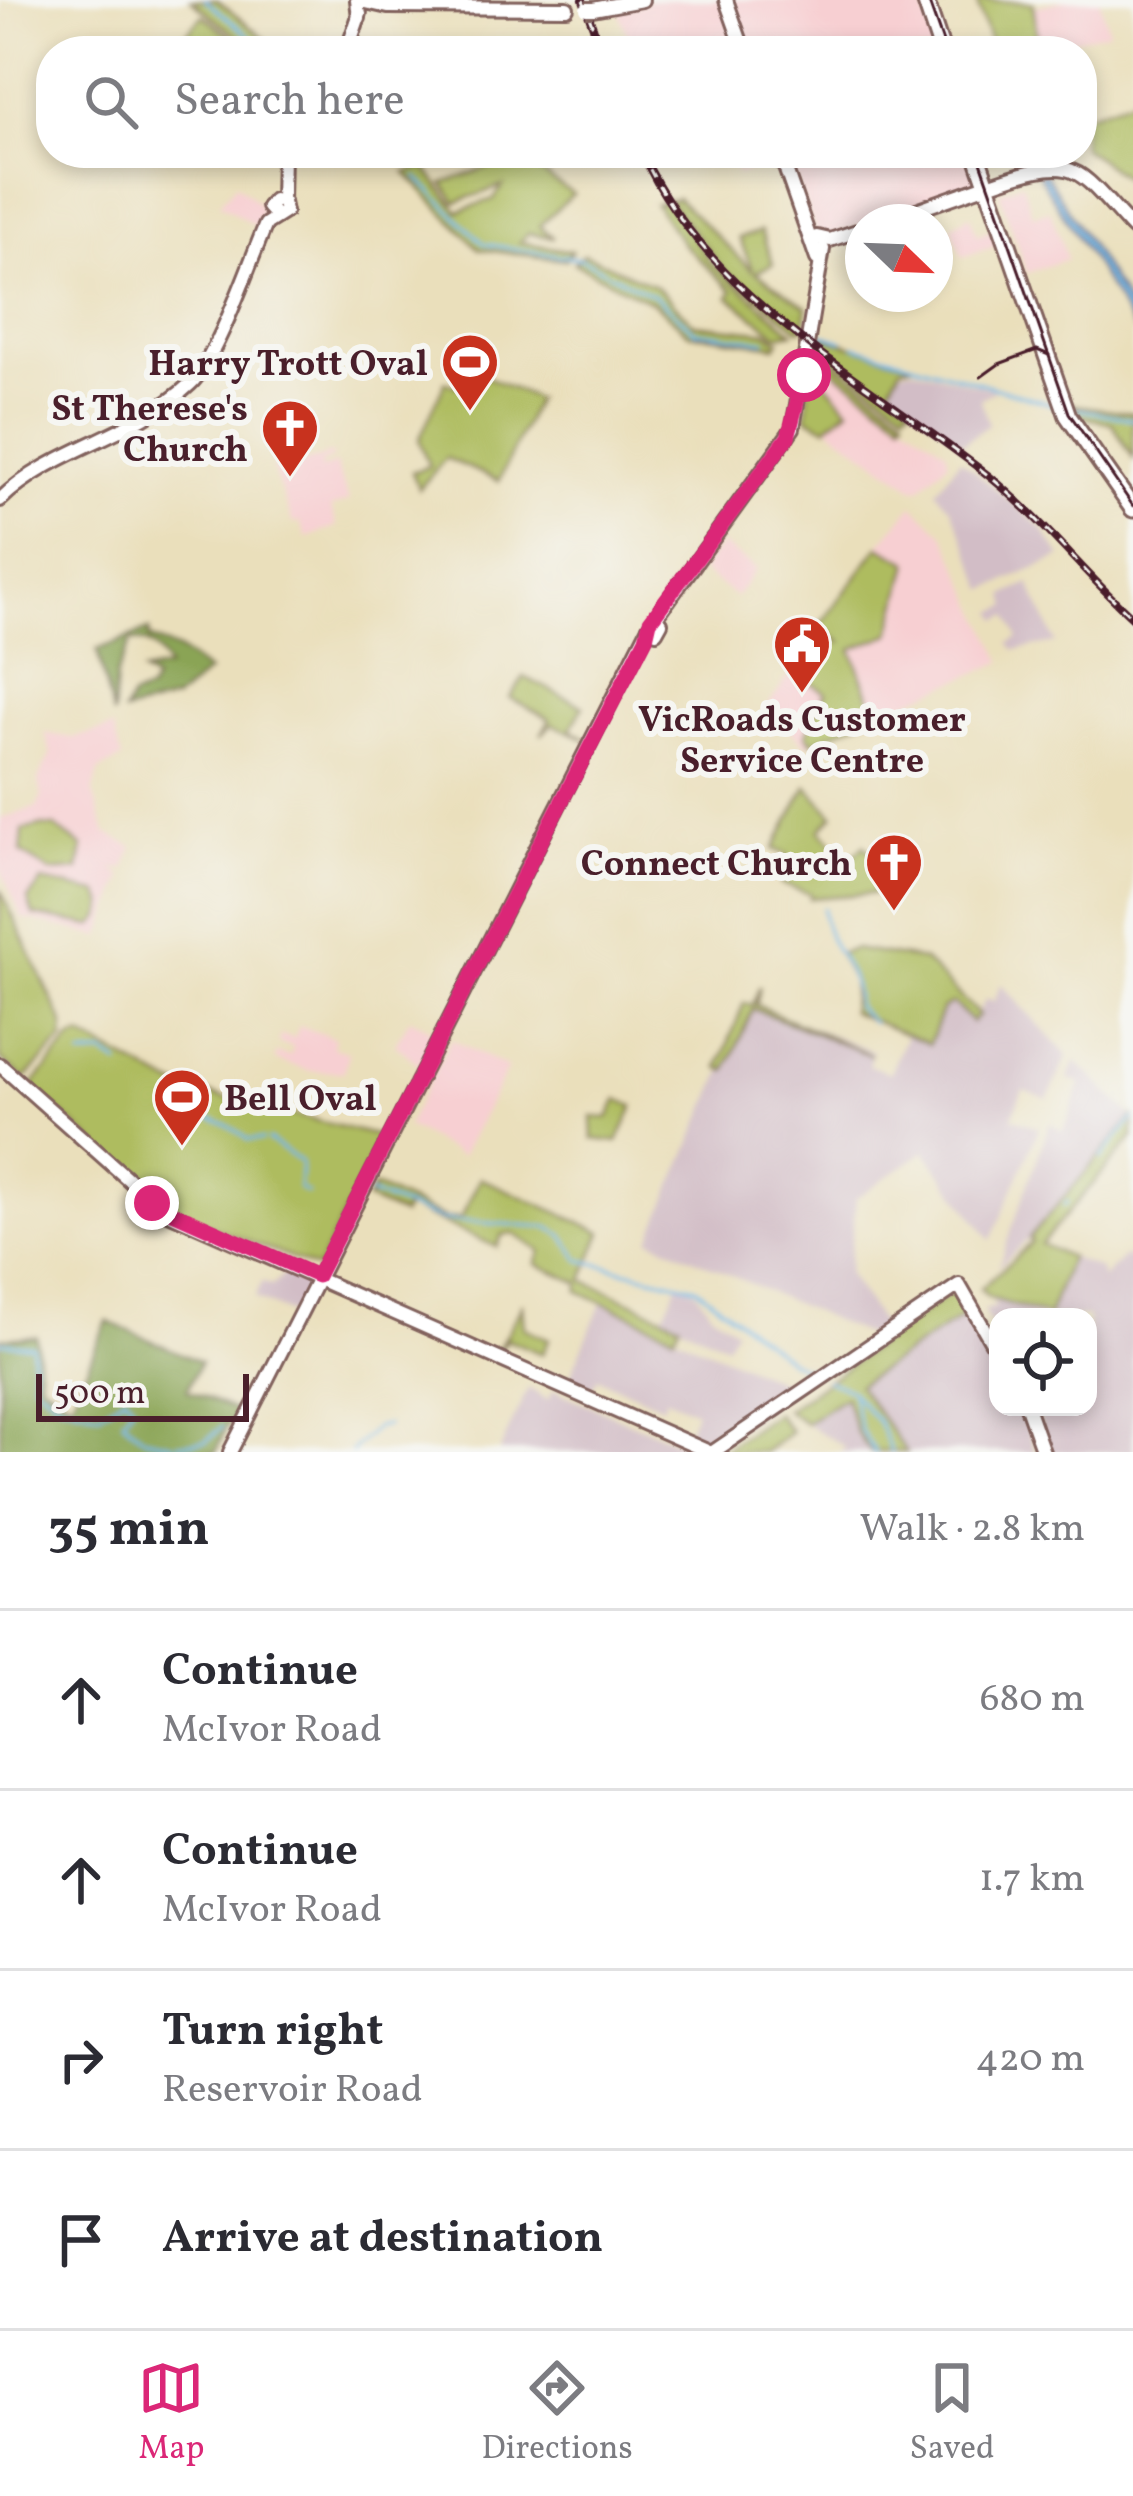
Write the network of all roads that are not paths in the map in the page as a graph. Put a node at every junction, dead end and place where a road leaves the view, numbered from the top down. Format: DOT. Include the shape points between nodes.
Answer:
graph roads {
  1 [pos="628,0"];
  2 [pos="641,0"];
  3 [pos="928,0"];
  4 [pos="363,5"];
  5 [pos="731,5"];
  6 [pos="592,9"];
  7 [pos="352,36"];
  8 [pos="742,36"];
  9 [pos="940,36"];
  10 [pos="282,168"];
  11 [pos="788,168"];
  12 [pos="983,168"];
  13 [pos="990,187"];
  14 [pos="940,204"];
  15 [pos="1129,227"];
  16 [pos="845,236"];
  17 [pos="819,244"];
  18 [pos="202,364"];
  19 [pos="138,418"];
  20 [pos="0,497"];
  21 [pos="1133,506"];
  22 [pos="0,1065"];
  23 [pos="318,1279"];
  24 [pos="989,1338"];
  25 [pos="1031,1416"];
  26 [pos="232,1452"];
  27 [pos="711,1452"];
  28 [pos="1043,1452"];
  1 -- 6 [label="main road"];
  2 -- 6 [label="main road"];
  3 -- 9 [label="highway"];
  4 -- 6 [label="main road"];
  4 -- 7 [label="main road"];
  5 -- 8 [label="main road"];
  10 -- 18 [label="main road" via="275,207"];
  11 -- 17 [label="main road"];
  12 -- 13 [label="highway"];
  13 -- 14 [label="main road"];
  13 -- 15 [label="main road" via="1043,169 1071,169"];
  13 -- 21 [label="highway" via="1067,407"];
  16 -- 17 [label="main road"];
  17 -- 23 [label="main road" via="798,421 655,625"];
  18 -- 19 [label="main road"];
  18 -- 19 [label="main road" via="188,386"];
  19 -- 20 [label="main road" via="24,472"];
  22 -- 23 [label="main road" via="155,1206"];
  23 -- 26 [label="main road"];
  23 -- 27 [label="main road"];
  24 -- 27 [label="main road" via="958,1285"];
  25 -- 28 [label="main road"];
}
